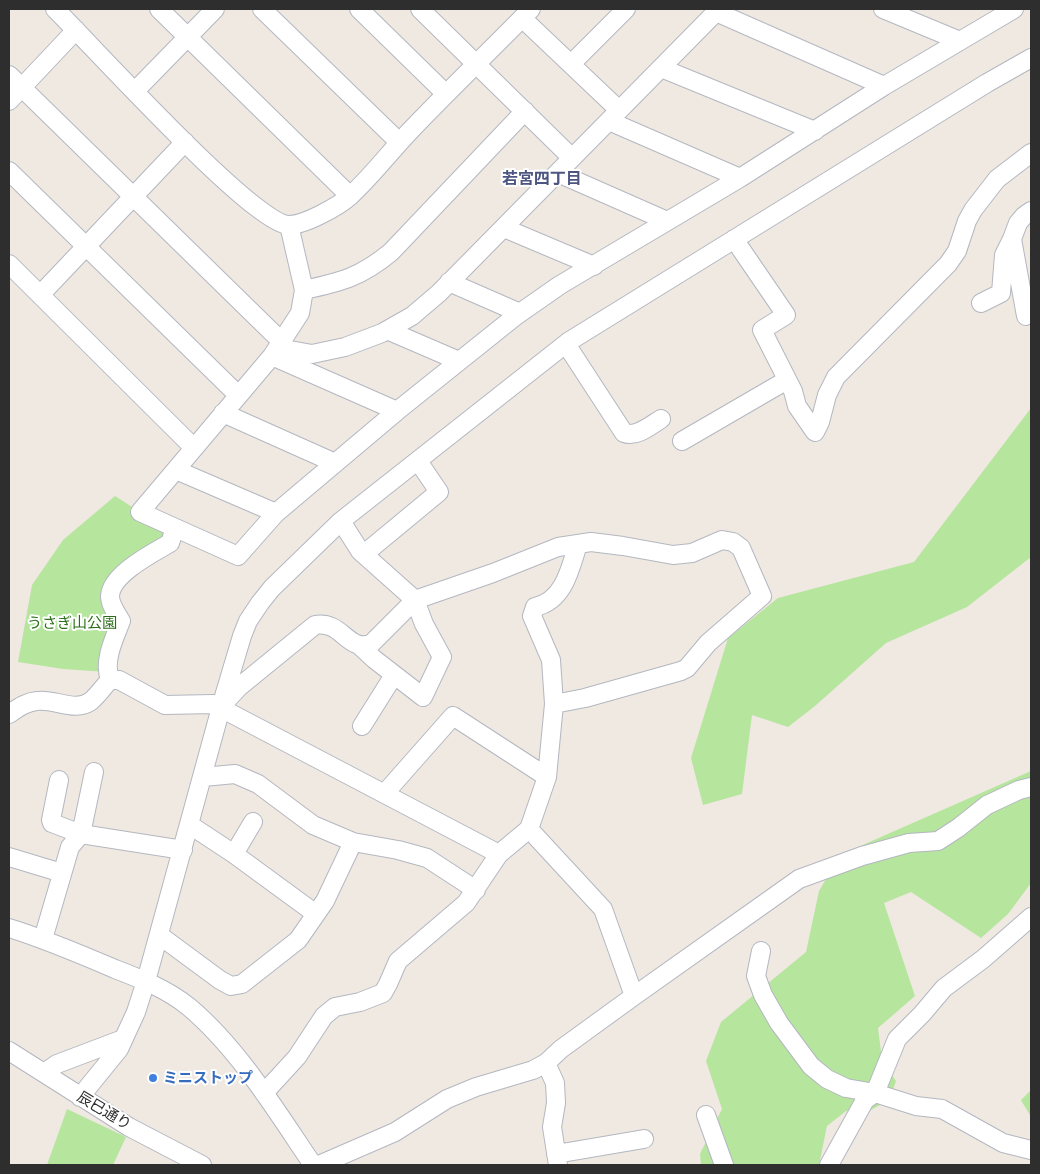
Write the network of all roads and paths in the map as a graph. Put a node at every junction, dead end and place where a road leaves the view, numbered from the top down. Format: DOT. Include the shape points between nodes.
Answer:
graph roads {
  1 [pos="55,9"];
  2 [pos="159,9"];
  3 [pos="215,9"];
  4 [pos="262,9"];
  5 [pos="359,9"];
  6 [pos="626,9"];
  7 [pos="883,9"];
  8 [pos="1014,9"];
  9 [pos="717,10"];
  10 [pos="427,11"];
  11 [pos="527,14"];
  12 [pos="76,30"];
  13 [pos="188,37"];
  14 [pos="960,41"];
  15 [pos="1031,58"];
  16 [pos="476,63"];
  17 [pos="571,64"];
  18 [pos="661,68"];
  19 [pos="9,75"];
  20 [pos="884,86"];
  21 [pos="21,87"];
  22 [pos="135,91"];
  23 [pos="446,94"];
  24 [pos="9,101"];
  25 [pos="525,111"];
  26 [pos="614,116"];
  27 [pos="815,131"];
  28 [pos="185,142"];
  29 [pos="399,142"];
  30 [pos="1031,153"];
  31 [pos="572,158"];
  32 [pos="9,171"];
  33 [pos="558,173"];
  34 [pos="740,178"];
  35 [pos="134,196"];
  36 [pos="350,196"];
  37 [pos="1031,211"];
  38 [pos="667,222"];
  39 [pos="289,225"];
  40 [pos="504,228"];
  41 [pos="734,239"];
  42 [pos="1012,239"];
  43 [pos="86,247"];
  44 [pos="9,264"];
  45 [pos="594,266"];
  46 [pos="449,282"];
  47 [pos="304,290"];
  48 [pos="40,295"];
  49 [pos="981,303"];
  50 [pos="520,314"];
  51 [pos="1026,316"];
  52 [pos="387,330"];
  53 [pos="566,344"];
  54 [pos="278,349"];
  55 [pos="459,361"];
  56 [pos="787,380"];
  57 [pos="238,396"];
  58 [pos="397,411"];
  59 [pos="223,413"];
  60 [pos="661,419"];
  61 [pos="682,442"];
  62 [pos="194,448"];
  63 [pos="418,461"];
  64 [pos="336,463"];
  65 [pos="176,470"];
  66 [pos="276,513"];
  67 [pos="341,521"];
  68 [pos="175,528"];
  69 [pos="578,544"];
  70 [pos="364,554"];
  71 [pos="415,600"];
  72 [pos="360,646"];
  73 [pos="394,675"];
  74 [pos="110,680"];
  75 [pos="554,704"];
  76 [pos="221,707"];
  77 [pos="9,714"];
  78 [pos="362,726"];
  79 [pos="94,772"];
  80 [pos="203,777"];
  81 [pos="547,777"];
  82 [pos="58,780"];
  83 [pos="1031,787"];
  84 [pos="385,793"];
  85 [pos="253,822"];
  86 [pos="190,825"];
  87 [pos="529,829"];
  88 [pos="81,834"];
  89 [pos="353,842"];
  90 [pos="183,850"];
  91 [pos="234,854"];
  92 [pos="499,854"];
  93 [pos="9,857"];
  94 [pos="62,873"];
  95 [pos="476,890"];
  96 [pos="316,914"];
  97 [pos="1031,917"];
  98 [pos="9,928"];
  99 [pos="159,935"];
  100 [pos="43,940"];
  101 [pos="761,951"];
  102 [pos="146,982"];
  103 [pos="634,996"];
  104 [pos="123,1039"];
  105 [pos="9,1051"];
  106 [pos="546,1063"];
  107 [pos="44,1073"];
  108 [pos="264,1093"];
  109 [pos="875,1093"];
  110 [pos="80,1097"];
  111 [pos="706,1115"];
  112 [pos="644,1139"];
  113 [pos="1031,1150"];
  114 [pos="557,1160"];
  115 [pos="202,1165"];
  116 [pos="313,1165"];
  117 [pos="319,1165"];
  118 [pos="724,1165"];
  119 [pos="829,1165"];
  1 -- 12 [label="street"];
  2 -- 13 [label="street"];
  3 -- 13 [label="street"];
  4 -- 29 [label="street"];
  5 -- 23 [label="street"];
  6 -- 17 [label="street"];
  7 -- 14 [label="street"];
  8 -- 14 [label="street"];
  9 -- 18 [label="street"];
  9 -- 20 [label="street"];
  10 -- 16 [label="street"];
  11 -- 16 [label="street"];
  11 -- 17 [label="street"];
  12 -- 21 [label="street"];
  12 -- 22 [label="street"];
  13 -- 22 [label="street"];
  13 -- 36 [label="street"];
  14 -- 20 [label="street"];
  15 -- 41 [label="street"];
  16 -- 23 [label="street"];
  16 -- 25 [label="street"];
  17 -- 26 [label="street"];
  18 -- 26 [label="street"];
  18 -- 27 [label="street"];
  19 -- 21 [label="street"];
  20 -- 27 [label="street"];
  21 -- 24 [label="street"];
  21 -- 35 [label="street"];
  22 -- 28 [label="street"];
  23 -- 29 [label="street"];
  25 -- 31 [label="street"];
  25 -- 47 [label="street" via="374,267 341,282"];
  26 -- 31 [label="street"];
  26 -- 34 [label="street"];
  27 -- 34 [label="street"];
  28 -- 35 [label="street"];
  28 -- 39 [label="street" via="240,195 270,218"];
  29 -- 36 [label="street"];
  30 -- 56 [label="street" via="997,180 973,210 957,251 948,264 836,377 815,432 797,406"];
  31 -- 33 [label="street"];
  32 -- 43 [label="street"];
  33 -- 38 [label="street"];
  33 -- 40 [label="street"];
  34 -- 38 [label="street"];
  35 -- 43 [label="street"];
  35 -- 54 [label="street"];
  36 -- 39 [label="street" via="329,211"];
  37 -- 42 [label="street" via="1018,223"];
  38 -- 45 [label="street"];
  39 -- 47 [label="street"];
  40 -- 45 [label="street"];
  40 -- 46 [label="street"];
  41 -- 53 [label="street"];
  41 -- 56 [label="street" via="786,315 762,330"];
  42 -- 49 [label="street" via="1004,255 1001,293"];
  42 -- 51 [label="street"];
  43 -- 48 [label="street"];
  43 -- 57 [label="street"];
  44 -- 48 [label="street"];
  45 -- 50 [label="street" via="560,285"];
  46 -- 50 [label="street"];
  46 -- 52 [label="street" via="412,316"];
  47 -- 54 [label="street" via="300,313"];
  48 -- 62 [label="street"];
  50 -- 55 [label="street"];
  52 -- 54 [label="street" via="346,347 312,354"];
  52 -- 55 [label="street"];
  53 -- 60 [label="street" via="624,433 636,433"];
  53 -- 63 [label="street"];
  54 -- 57 [label="street"];
  54 -- 58 [label="street"];
  55 -- 58 [label="street"];
  56 -- 61 [label="street"];
  57 -- 59 [label="street"];
  58 -- 64 [label="street"];
  59 -- 62 [label="street"];
  59 -- 64 [label="street"];
  62 -- 65 [label="street"];
  63 -- 67 [label="street"];
  63 -- 70 [label="street" via="439,492"];
  64 -- 66 [label="street"];
  65 -- 66 [label="street"];
  65 -- 68 [label="street" via="140,512"];
  66 -- 68 [label="street" via="238,556"];
  67 -- 70 [label="street"];
  67 -- 76 [label="street" via="286,574 248,621"];
  68 -- 74 [label="street" via="170,543 141,560 116,581 110,595 121,621 109,654 107,672"];
  69 -- 71 [label="street" via="558,547"];
  69 -- 75 [label="street" via="561,591 545,605 535,607 532,616 551,660"];
  69 -- 75 [label="street" via="591,542 673,555 692,553 722,540 733,542 741,548 762,596 708,643 687,668"];
  70 -- 71 [label="street"];
  71 -- 72 [label="street" via="371,644"];
  71 -- 73 [label="street" via="442,657 424,697"];
  72 -- 73 [label="street"];
  72 -- 76 [label="street" via="338,629 324,624 315,625 240,686"];
  73 -- 78 [label="street"];
  74 -- 76 [label="street" via="119,680 164,705 208,703"];
  74 -- 77 [label="street" via="85,704 72,706 39,700 24,704"];
  75 -- 81 [label="street"];
  76 -- 80 [label="street"];
  76 -- 84 [label="street"];
  79 -- 88 [label="street"];
  80 -- 86 [label="street"];
  80 -- 89 [label="street" via="235,774 258,784 313,825"];
  81 -- 84 [label="street" via="453,716"];
  81 -- 87 [label="street"];
  82 -- 88 [label="street" via="51,820"];
  83 -- 103 [label="street" via="987,805 938,841 909,843 799,879"];
  84 -- 92 [label="street"];
  85 -- 91 [label="street"];
  86 -- 90 [label="street"];
  86 -- 91 [label="street"];
  87 -- 92 [label="street"];
  87 -- 103 [label="street" via="603,909"];
  88 -- 90 [label="street"];
  88 -- 94 [label="street" via="70,847"];
  89 -- 95 [label="street" via="427,858"];
  89 -- 96 [label="street"];
  90 -- 99 [label="street"];
  91 -- 96 [label="street"];
  92 -- 95 [label="street"];
  93 -- 94 [label="street"];
  94 -- 100 [label="street"];
  95 -- 108 [label="street" via="466,903 398,961 383,993 334,1007 324,1016 297,1057"];
  96 -- 99 [label="street" via="298,940 242,984 231,986"];
  97 -- 109 [label="street" via="944,988 897,1039"];
  98 -- 100 [label="street"];
  99 -- 102 [label="street"];
  100 -- 102 [label="street"];
  101 -- 109 [label="street" via="756,976 763,995 778,1023 811,1066 846,1088"];
  102 -- 104 [label="street"];
  102 -- 108 [label="street" via="169,993 215,1031"];
  103 -- 106 [label="street"];
  104 -- 107 [label="street" via="57,1064"];
  104 -- 110 [label="street" via="119,1049"];
  105 -- 107 [label="street, 辰巳通り"];
  106 -- 114 [label="street" via="555,1083 552,1127"];
  106 -- 117 [label="street" via="447,1099 395,1132"];
  107 -- 110 [label="street, 辰巳通り"];
  108 -- 116 [label="street"];
  109 -- 113 [label="street" via="916,1106 942,1109 1003,1143"];
  109 -- 119 [label="street" via="865,1100"];
  110 -- 115 [label="street, 辰巳通り" via="128,1127"];
  111 -- 118 [label="street"];
  112 -- 114 [label="street"];
}
